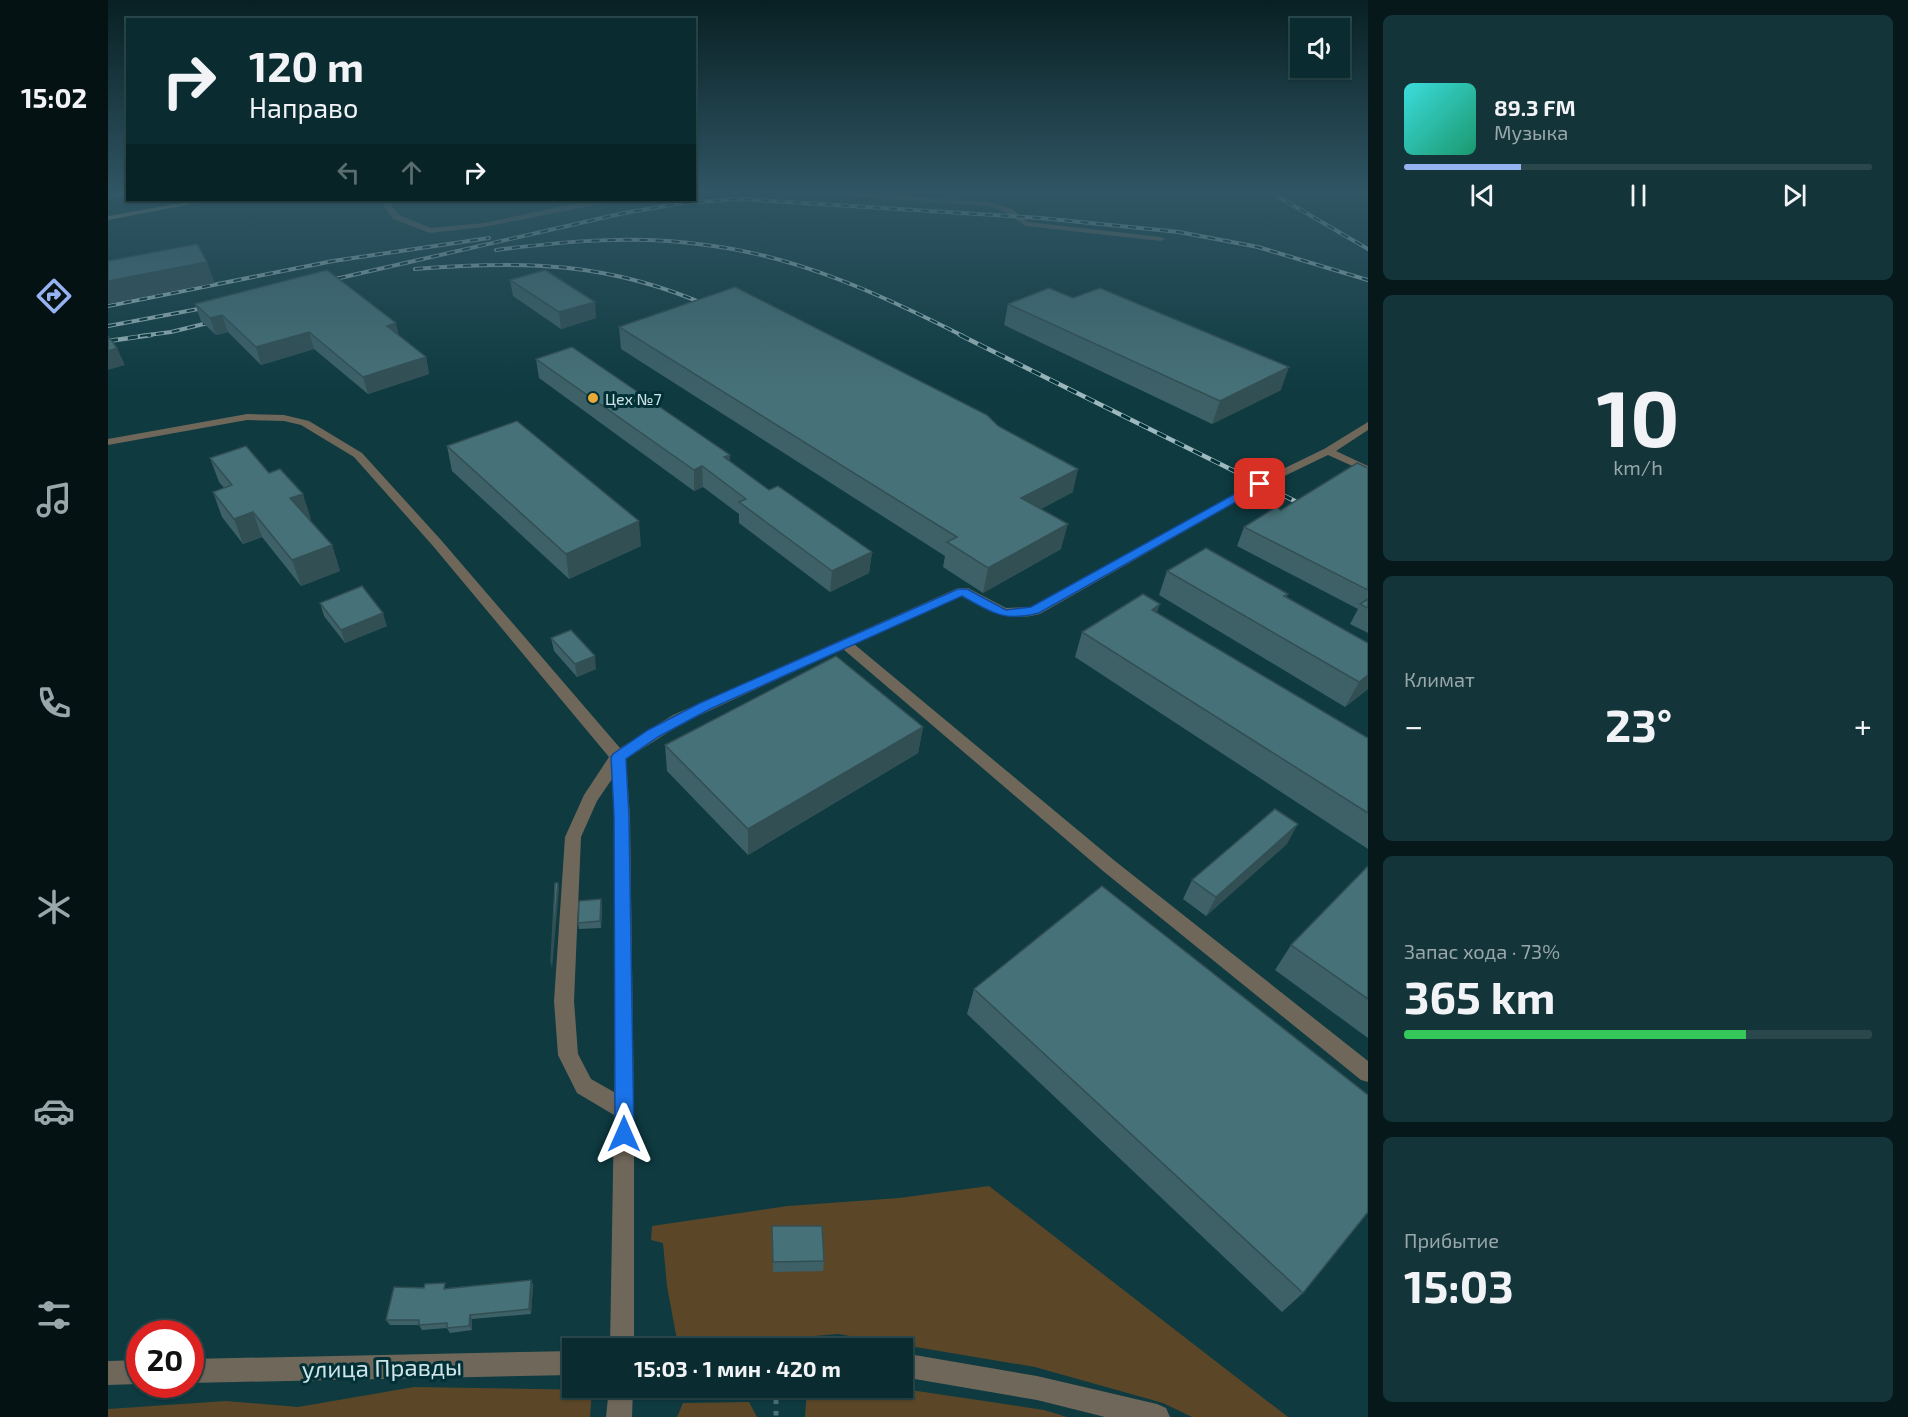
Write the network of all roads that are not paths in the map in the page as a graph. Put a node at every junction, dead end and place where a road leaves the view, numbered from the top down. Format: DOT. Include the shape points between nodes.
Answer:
graph roads {
  1 [pos="1368,425"];
  2 [pos="108,442"];
  3 [pos="1328,451"];
  4 [pos="1368,470"];
  5 [pos="844,643"];
  6 [pos="618,757"];
  7 [pos="1368,1073"];
  8 [pos="624,1110"];
  9 [pos="622,1338"];
  10 [pos="562,1363"];
  11 [pos="913,1367"];
  12 [pos="204,1371"];
  13 [pos="126,1372"];
  14 [pos="108,1373"];
  15 [pos="620,1398"];
  16 [pos="619,1417"];
  17 [pos="1156,1417"];
  1 -- 3 [label="street"];
  2 -- 6 [label="street" via="265,416 305,423 358,455"];
  3 -- 4 [label="street"];
  3 -- 5 [label="street" via="1260,484 1035,611 1002,613 963,591"];
  5 -- 6 [label="street" via="678,719"];
  5 -- 7 [label="street" via="1100,858"];
  6 -- 8 [label="street"];
  6 -- 8 [label="street" via="590,799 573,837 564,1001 568,1055 584,1086"];
  8 -- 9 [label="street"];
  10 -- 12 [label="street, улица Правды"];
  11 -- 17 [label="street" via="1037,1388"];
  13 -- 14 [label="street"];
  15 -- 16 [label="street"];
}
